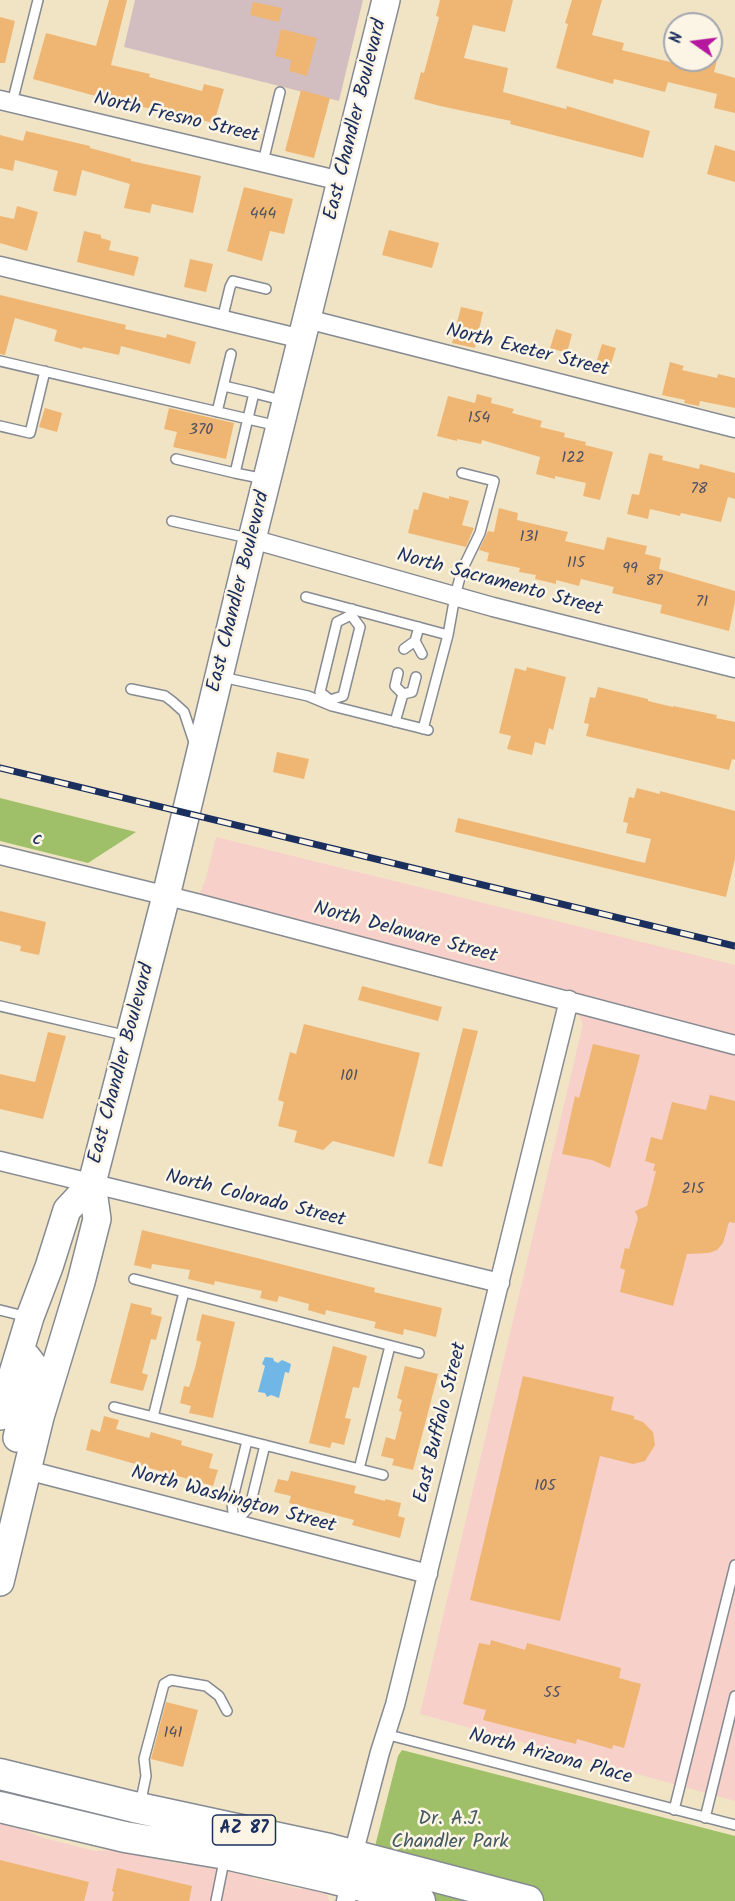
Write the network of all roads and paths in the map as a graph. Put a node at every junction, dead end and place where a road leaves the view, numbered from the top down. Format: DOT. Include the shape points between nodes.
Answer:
graph roads {
  1 [pos="38,0"];
  2 [pos="386,0"];
  3 [pos="280,92"];
  4 [pos="6,102"];
  5 [pos="263,162"];
  6 [pos="341,181"];
  7 [pos="0,266"];
  8 [pos="266,289"];
  9 [pos="222,320"];
  10 [pos="305,329"];
  11 [pos="231,354"];
  12 [pos="0,361"];
  13 [pos="45,371"];
  14 [pos="224,386"];
  15 [pos="254,393"];
  16 [pos="217,412"];
  17 [pos="283,414"];
  18 [pos="248,419"];
  19 [pos="0,426"];
  20 [pos="735,428"];
  21 [pos="176,459"];
  22 [pos="235,473"];
  23 [pos="462,473"];
  24 [pos="267,480"];
  25 [pos="172,521"];
  26 [pos="252,539"];
  27 [pos="454,596"];
  28 [pos="306,597"];
  29 [pos="351,612"];
  30 [pos="419,627"];
  31 [pos="448,635"];
  32 [pos="415,641"];
  33 [pos="404,650"];
  34 [pos="422,654"];
  35 [pos="735,668"];
  36 [pos="398,673"];
  37 [pos="219,676"];
  38 [pos="416,677"];
  39 [pos="131,689"];
  40 [pos="403,694"];
  41 [pos="332,704"];
  42 [pos="395,722"];
  43 [pos="199,759"];
  44 [pos="0,855"];
  45 [pos="63,871"];
  46 [pos="166,896"];
  47 [pos="569,1000"];
  48 [pos="0,1006"];
  49 [pos="130,1036"];
  50 [pos="735,1045"];
  51 [pos="0,1161"];
  52 [pos="92,1183"];
  53 [pos="135,1279"];
  54 [pos="500,1282"];
  55 [pos="184,1292"];
  56 [pos="0,1310"];
  57 [pos="30,1317"];
  58 [pos="390,1346"];
  59 [pos="20,1349"];
  60 [pos="419,1353"];
  61 [pos="114,1407"];
  62 [pos="0,1416"];
  63 [pos="153,1417"];
  64 [pos="247,1441"];
  65 [pos="265,1446"];
  66 [pos="359,1469"];
  67 [pos="27,1470"];
  68 [pos="383,1475"];
  69 [pos="234,1524"];
  70 [pos="735,1565"];
  71 [pos="428,1574"];
  72 [pos="0,1582"];
  73 [pos="735,1696"];
  74 [pos="227,1711"];
  75 [pos="385,1734"];
  76 [pos="0,1774"];
  77 [pos="0,1807"];
  78 [pos="140,1808"];
  79 [pos="674,1810"];
  80 [pos="705,1818"];
  81 [pos="735,1826"];
  82 [pos="226,1854"];
  83 [pos="350,1880"];
  84 [pos="216,1901"];
  85 [pos="420,1901"];
  86 [pos="528,1901"];
  1 -- 4 [label="lane"];
  2 -- 6 [label="main road, East Chandler Boulevard"];
  3 -- 5 [label="lane"];
  4 -- 5 [label="street, North Fresno Street"];
  5 -- 6 [label="street, North Fresno Street"];
  6 -- 10 [label="main road, East Chandler Boulevard"];
  7 -- 9 [label="street, North Exeter Street"];
  8 -- 9 [label="lane" via="233,281"];
  9 -- 10 [label="street, North Exeter Street"];
  10 -- 17 [label="main road, East Chandler Boulevard"];
  10 -- 20 [label="street, North Exeter Street"];
  11 -- 14 [label="lane"];
  12 -- 13 [label="lane"];
  13 -- 16 [label="lane"];
  13 -- 19 [label="lane" via="30,434"];
  14 -- 15 [label="lane"];
  14 -- 16 [label="lane"];
  15 -- 17 [label="lane"];
  15 -- 18 [label="lane"];
  16 -- 18 [label="lane"];
  17 -- 18 [label="lane"];
  17 -- 24 [label="main road, East Chandler Boulevard"];
  18 -- 22 [label="lane"];
  21 -- 22 [label="lane"];
  22 -- 24 [label="lane"];
  23 -- 27 [label="lane" via="495,481 480,533"];
  24 -- 26 [label="main road, East Chandler Boulevard"];
  25 -- 26 [label="lane"];
  26 -- 27 [label="street, North Sacramento Street"];
  26 -- 37 [label="main road, East Chandler Boulevard"];
  27 -- 31 [label="lane"];
  27 -- 35 [label="street, North Sacramento Street"];
  28 -- 29 [label="lane"];
  29 -- 30 [label="lane"];
  29 -- 41 [label="lane" via="360,627 343,696"];
  29 -- 41 [label="lane" via="337,622 320,692"];
  30 -- 31 [label="lane"];
  30 -- 32 [label="lane"];
  31 -- 42 [label="lane" via="426,730"];
  32 -- 33 [label="lane"];
  32 -- 34 [label="lane"];
  36 -- 40 [label="lane" via="395,686"];
  37 -- 41 [label="lane"];
  37 -- 43 [label="main road, East Chandler Boulevard"];
  38 -- 40 [label="lane" via="412,692"];
  39 -- 43 [label="lane" via="165,696 184,712"];
  40 -- 42 [label="lane"];
  41 -- 42 [label="lane"];
  43 -- 46 [label="main road, East Chandler Boulevard"];
  44 -- 45 [label="street, c"];
  45 -- 46 [label="street, North Delaware Street"];
  46 -- 47 [label="street, North Delaware Street"];
  46 -- 49 [label="main road, East Chandler Boulevard"];
  47 -- 50 [label="street, North Delaware Street"];
  47 -- 54 [label="street, East Buffalo Street"];
  48 -- 49 [label="lane"];
  49 -- 52 [label="main road, East Chandler Boulevard"];
  51 -- 52 [label="street, North Colorado Street"];
  52 -- 54 [label="street, North Colorado Street"];
  52 -- 57 [label="main road, East Chandler Boulevard" via="67,1210"];
  52 -- 67 [label="main road, East Chandler Boulevard" via="97,1219"];
  53 -- 55 [label="lane"];
  54 -- 71 [label="street, East Buffalo Street"];
  55 -- 58 [label="lane"];
  55 -- 63 [label="lane"];
  56 -- 57 [label="lane"];
  57 -- 59 [label="main road, East Chandler Boulevard"];
  58 -- 60 [label="lane"];
  58 -- 66 [label="lane"];
  59 -- 62 [label="main road, East Chandler Boulevard"];
  59 -- 67 [label="main road" via="33,1365 15,1452 19,1464"];
  61 -- 63 [label="lane"];
  63 -- 64 [label="lane"];
  64 -- 65 [label="lane"];
  64 -- 69 [label="lane" via="232,1502"];
  65 -- 66 [label="lane"];
  65 -- 69 [label="lane" via="250,1506"];
  66 -- 68 [label="lane"];
  67 -- 69 [label="street, North Washington Street"];
  67 -- 72 [label="main road, East Chandler Boulevard"];
  69 -- 71 [label="street, North Washington Street"];
  70 -- 79 [label="lane"];
  71 -- 75 [label="street, East Buffalo Street"];
  73 -- 80 [label="lane"];
  74 -- 78 [label="lane" via="219,1696 206,1686 171,1680 164,1684 144,1759 146,1776"];
  75 -- 79 [label="lane, North Arizona Place"];
  75 -- 83 [label="street, East Buffalo Street"];
  76 -- 78 [label="main road, AZ 87"];
  77 -- 82 [label="main road, AZ 87" via="125,1837"];
  78 -- 83 [label="main road, AZ 87"];
  79 -- 80 [label="lane, North Arizona Place"];
  80 -- 81 [label="lane, North Arizona Place"];
  82 -- 83 [label="main road, AZ 87"];
  82 -- 84 [label="lane"];
  83 -- 85 [label="main road, AZ 87"];
  83 -- 86 [label="main road, AZ 87"];
}
